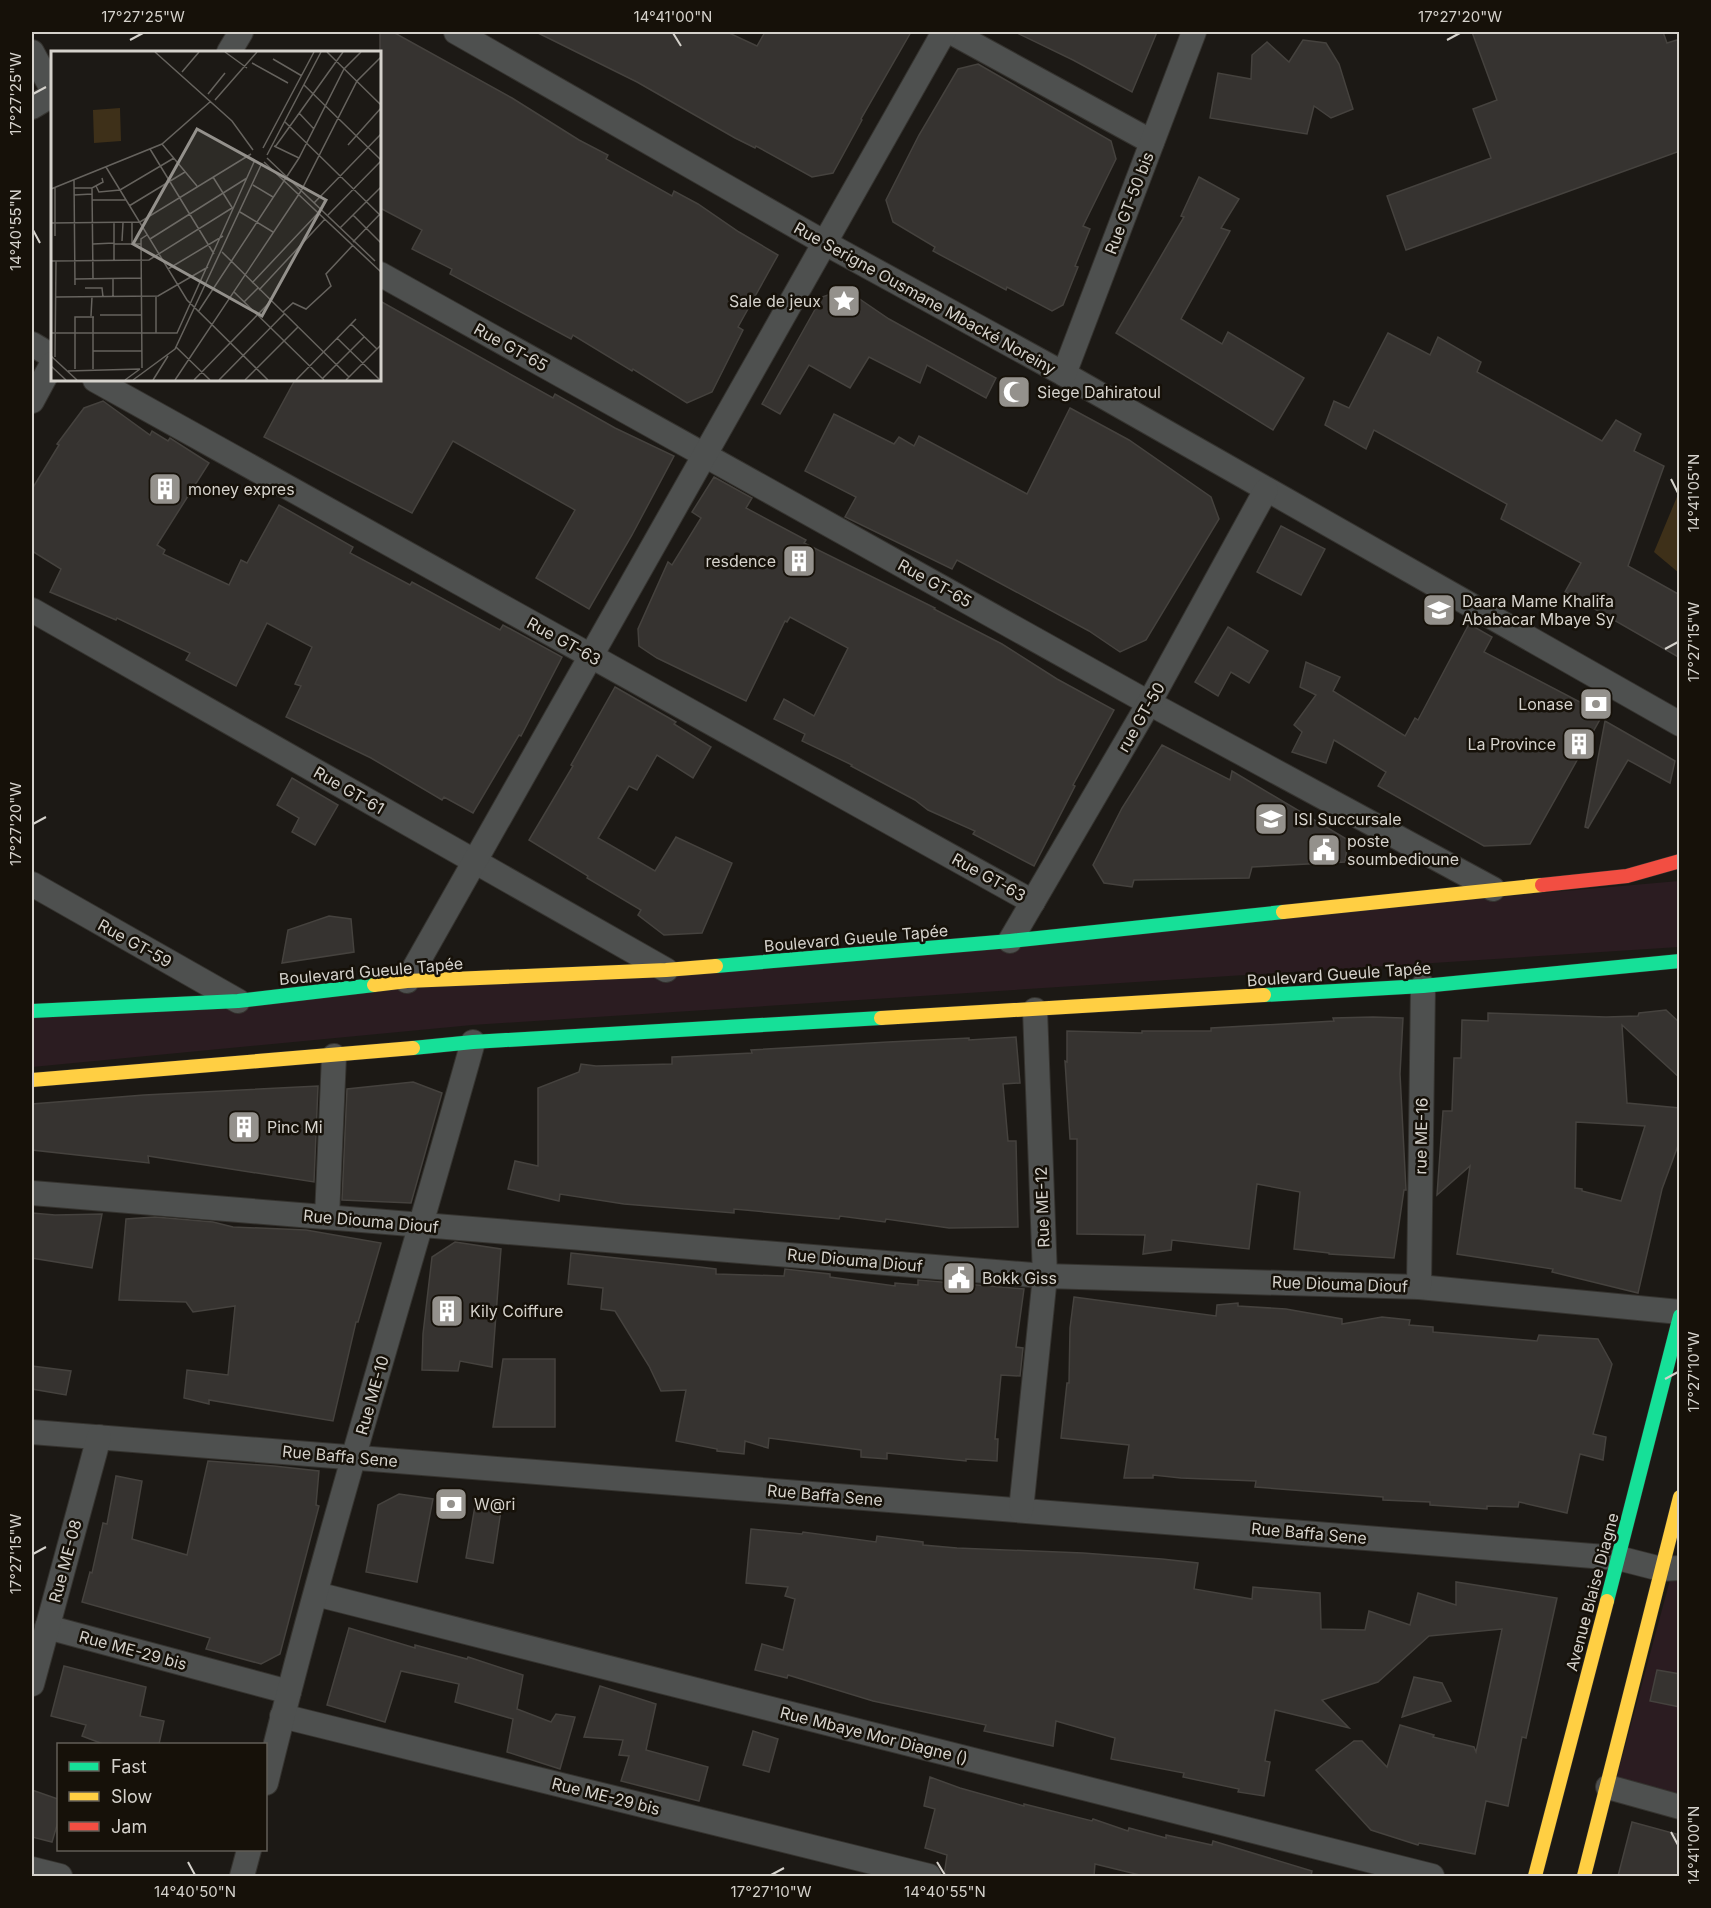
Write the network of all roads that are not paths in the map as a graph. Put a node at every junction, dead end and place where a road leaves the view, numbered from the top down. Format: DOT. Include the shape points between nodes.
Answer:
graph roads {
  1 [pos="241,32"];
  2 [pos="456,32"];
  3 [pos="945,32"];
  4 [pos="951,32"];
  5 [pos="1194,32"];
  6 [pos="230,51"];
  7 [pos="32,52"];
  8 [pos="51,87"];
  9 [pos="51,96"];
  10 [pos="32,107"];
  11 [pos="1152,142"];
  12 [pos="825,243"];
  13 [pos="381,275"];
  14 [pos="32,344"];
  15 [pos="51,355"];
  16 [pos="51,366"];
  17 [pos="1064,374"];
  18 [pos="97,381"];
  19 [pos="32,401"];
  20 [pos="705,455"];
  21 [pos="1266,490"];
  22 [pos="32,610"];
  23 [pos="591,656"];
  24 [pos="1149,703"];
  25 [pos="1679,724"];
  26 [pos="474,861"];
  27 [pos="1680,861"];
  28 [pos="32,884"];
  29 [pos="1493,889"];
  30 [pos="1034,902"];
  31 [pos="1010,941"];
  32 [pos="1680,961"];
  33 [pos="666,970"];
  34 [pos="407,981"];
  35 [pos="1423,986"];
  36 [pos="238,1001"];
  37 [pos="1035,1010"];
  38 [pos="32,1011"];
  39 [pos="473,1042"];
  40 [pos="334,1056"];
  41 [pos="32,1080"];
  42 [pos="32,1193"];
  43 [pos="327,1217"];
  44 [pos="422,1225"];
  45 [pos="1045,1276"];
  46 [pos="1419,1287"];
  47 [pos="1680,1314"];
  48 [pos="32,1432"];
  49 [pos="99,1437"];
  50 [pos="354,1457"];
  51 [pos="1680,1497"];
  52 [pos="1021,1510"];
  53 [pos="1618,1558"];
  54 [pos="1670,1569"];
  55 [pos="316,1594"];
  56 [pos="47,1627"];
  57 [pos="32,1684"];
  58 [pos="289,1692"];
  59 [pos="282,1716"];
  60 [pos="267,1779"];
  61 [pos="1608,1787"];
  62 [pos="1680,1807"];
  63 [pos="249,1851"];
  64 [pos="32,1869"];
  65 [pos="60,1876"];
  66 [pos="242,1876"];
  67 [pos="929,1876"];
  68 [pos="1432,1876"];
  69 [pos="1535,1876"];
  70 [pos="1584,1876"];
  1 -- 6 [label="street"];
  2 -- 12 [label="street, Rue Serigne Ousmane Mbacké Noreiny"];
  3 -- 12 [label="street"];
  4 -- 11 [label="street"];
  5 -- 11 [label="street, Rue GT-50 bis"];
  7 -- 8 [label="street"];
  9 -- 10 [label="street"];
  11 -- 17 [label="street, Rue GT-50 bis"];
  12 -- 17 [label="street, Rue Serigne Ousmane Mbacké Noreiny"];
  12 -- 20 [label="street"];
  13 -- 20 [label="street, Rue GT-65"];
  14 -- 15 [label="street"];
  16 -- 19 [label="street"];
  17 -- 21 [label="street, Rue Serigne Ousmane Mbacké Noreiny"];
  18 -- 23 [label="street, Rue GT-63"];
  20 -- 23 [label="street"];
  20 -- 24 [label="street, Rue GT-65"];
  21 -- 24 [label="street, rue GT-50"];
  21 -- 25 [label="street, Rue Serigne Ousmane Mbacké Noreiny"];
  22 -- 26 [label="street, Rue GT-61"];
  23 -- 26 [label="street"];
  23 -- 30 [label="street, Rue GT-63"];
  24 -- 29 [label="street, Rue GT-65"];
  24 -- 30 [label="street, rue GT-50"];
  26 -- 33 [label="street, Rue GT-61"];
  26 -- 34 [label="street"];
  27 -- 29 [label="street, Boulevard Gueule Tapée" via="1627,876"];
  28 -- 36 [label="street, Rue GT-59"];
  29 -- 31 [label="street, Boulevard Gueule Tapée"];
  30 -- 31 [label="street, rue GT-50"];
  31 -- 33 [label="street, Boulevard Gueule Tapée"];
  32 -- 35 [label="street, Boulevard Gueule Tapée"];
  33 -- 34 [label="street, Boulevard Gueule Tapée"];
  34 -- 36 [label="street, Boulevard Gueule Tapée"];
  35 -- 37 [label="street, Boulevard Gueule Tapée"];
  35 -- 46 [label="street, rue ME-16"];
  36 -- 38 [label="street, Boulevard Gueule Tapée"];
  37 -- 39 [label="street, Boulevard Gueule Tapée"];
  37 -- 45 [label="street, Rue ME-12"];
  39 -- 40 [label="street, Boulevard Gueule Tapée"];
  39 -- 44 [label="street, Rue ME-10"];
  40 -- 41 [label="street, Boulevard Gueule Tapée"];
  40 -- 43 [label="street"];
  42 -- 43 [label="street, Rue Diouma Diouf"];
  43 -- 44 [label="street, Rue Diouma Diouf"];
  44 -- 45 [label="street, Rue Diouma Diouf"];
  44 -- 50 [label="street, Rue ME-10"];
  45 -- 46 [label="street, Rue Diouma Diouf"];
  45 -- 52 [label="street, Rue ME-12"];
  46 -- 47 [label="street, Rue Diouma Diouf"];
  47 -- 53 [label="street, Avenue Blaise Diagne"];
  48 -- 49 [label="street, Rue Baffa Sene"];
  49 -- 50 [label="street, Rue Baffa Sene"];
  49 -- 56 [label="street, Rue ME-08"];
  50 -- 52 [label="street, Rue Baffa Sene"];
  50 -- 55 [label="street, Rue ME-10"];
  51 -- 54 [label="street"];
  52 -- 53 [label="street, Rue Baffa Sene"];
  53 -- 54 [label="street, Rue Baffa Sene"];
  53 -- 69 [label="street, Avenue Blaise Diagne"];
  54 -- 61 [label="street"];
  55 -- 58 [label="street, Rue ME-10"];
  55 -- 68 [label="street, Rue Mbaye Mor Diagne ()"];
  56 -- 57 [label="street, Rue ME-08"];
  56 -- 58 [label="street, Rue ME-29 bis"];
  58 -- 59 [label="street, Rue ME-10"];
  59 -- 60 [label="street, Rue ME-10"];
  59 -- 67 [label="street, Rue ME-29 bis"];
  61 -- 62 [label="street"];
  61 -- 70 [label="street"];
  63 -- 66 [label="street"];
  64 -- 65 [label="street"];
}
